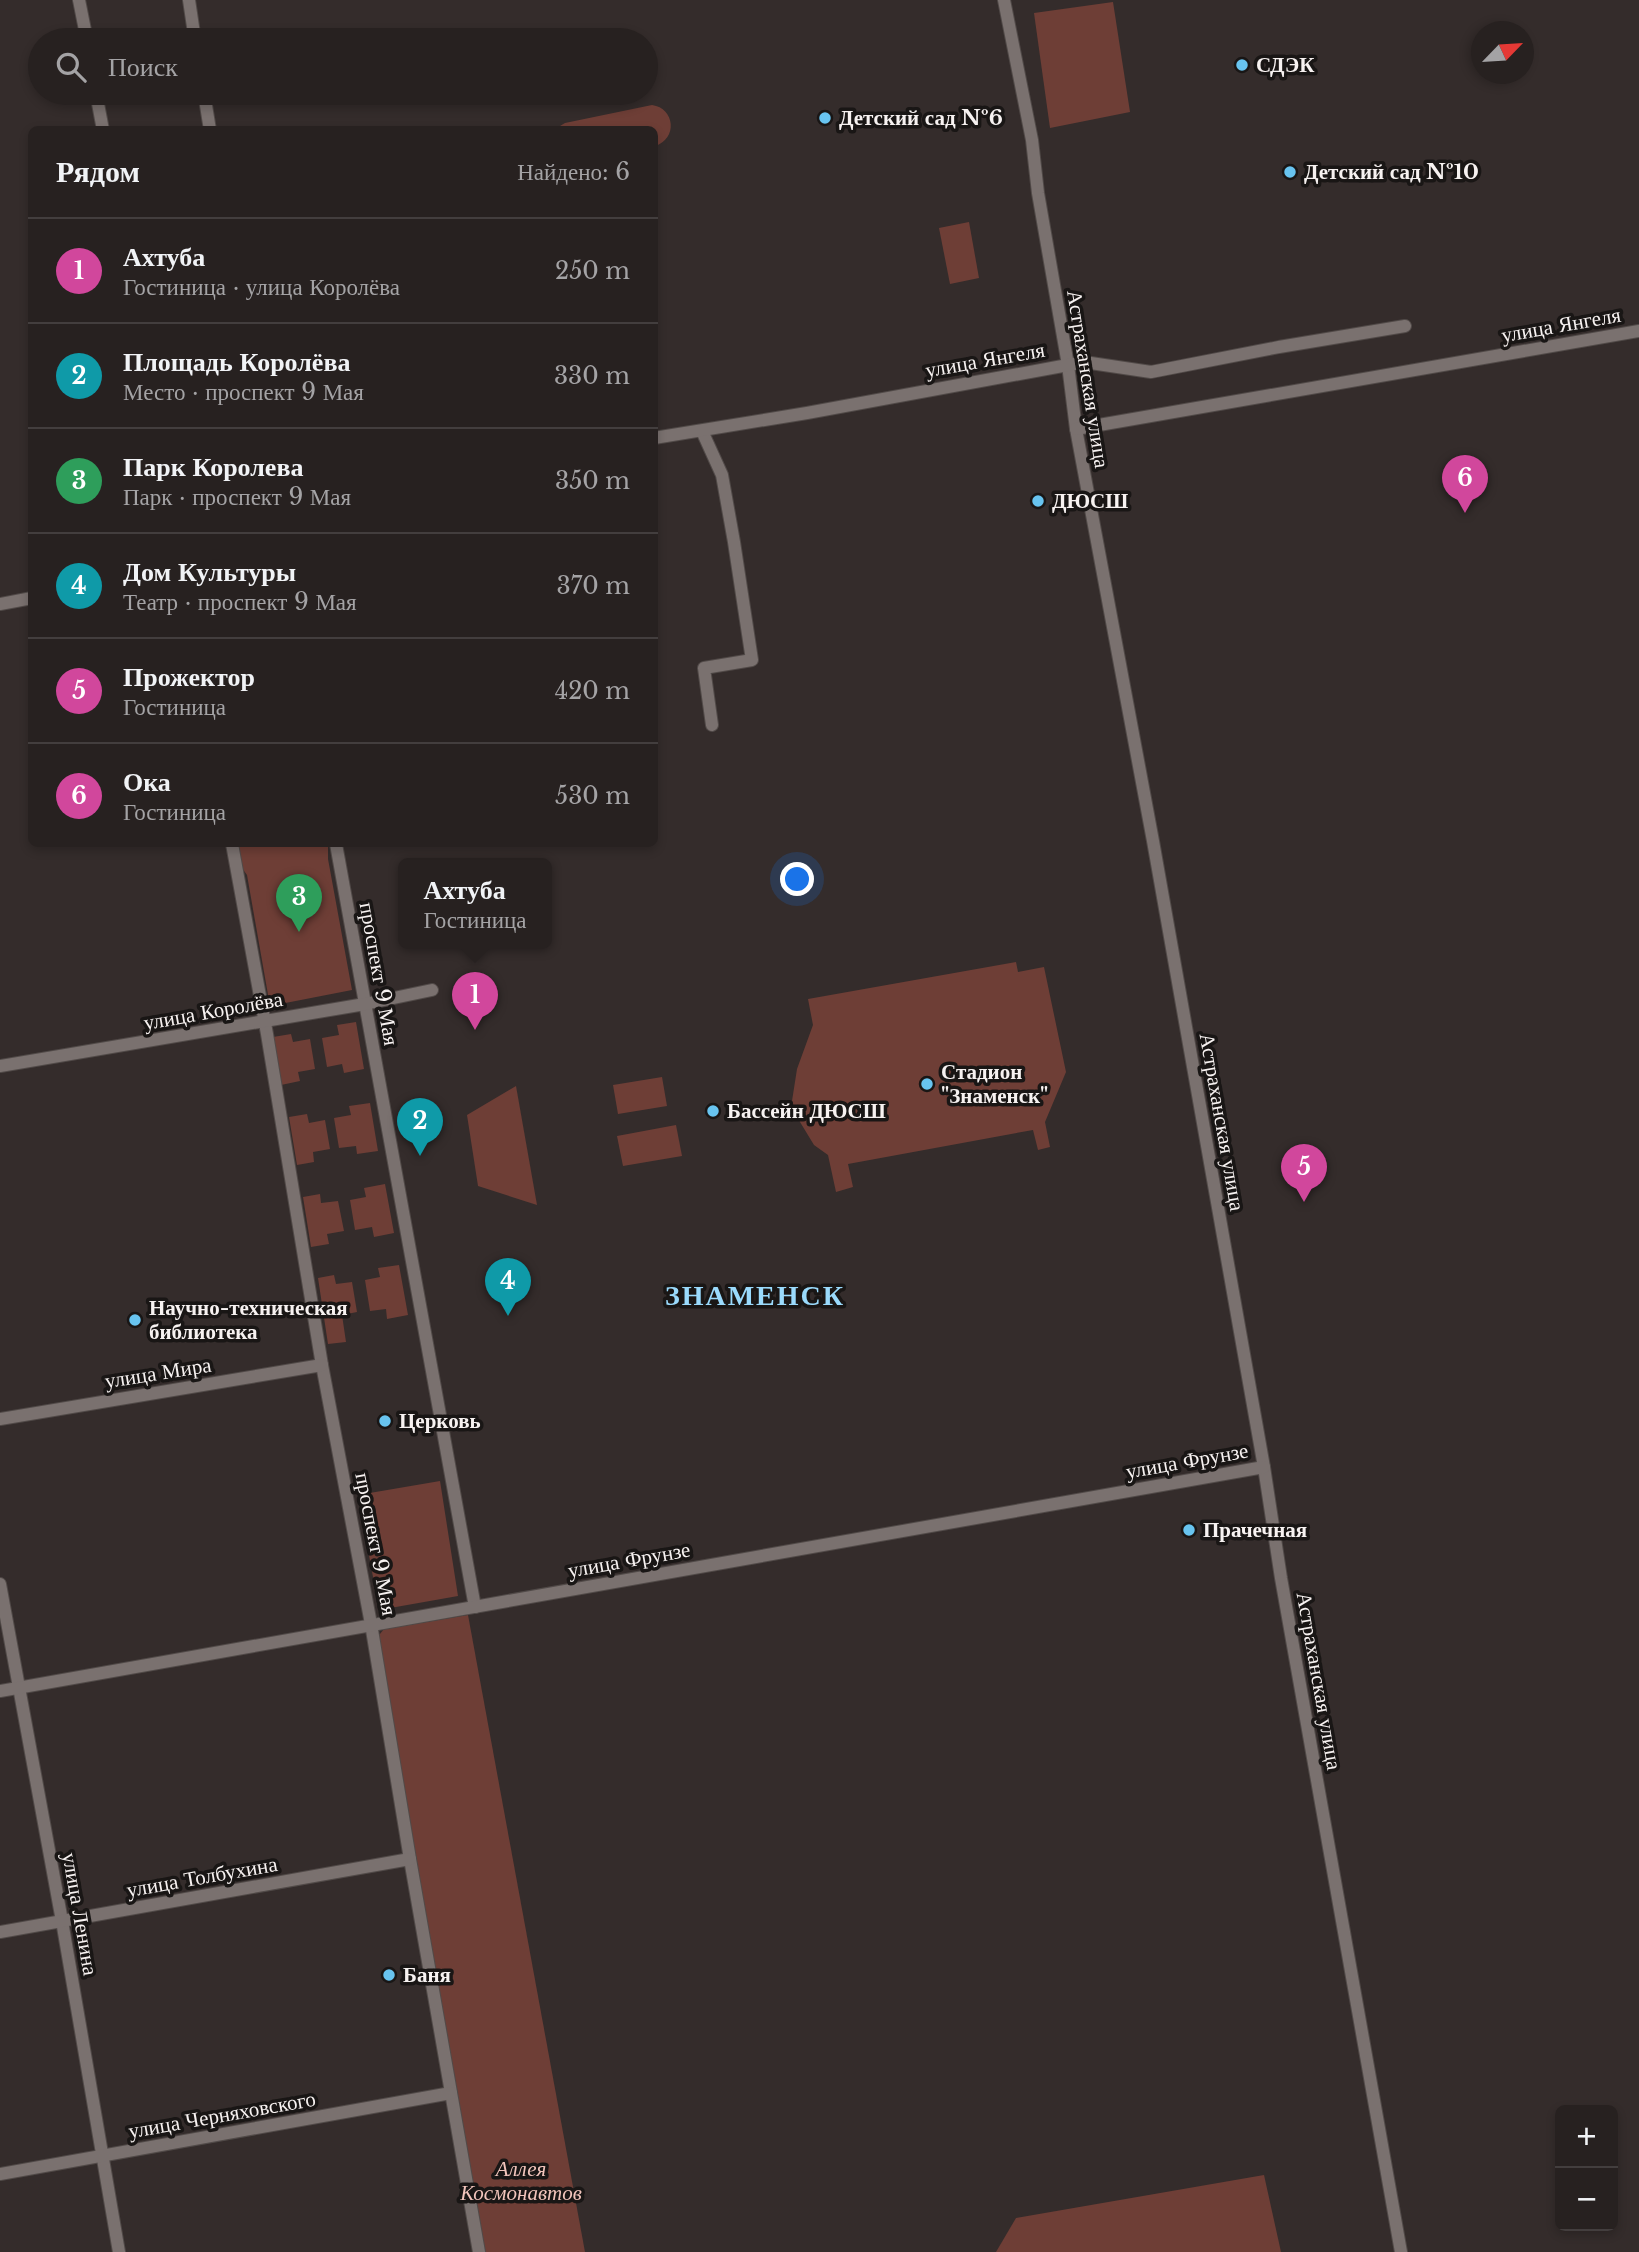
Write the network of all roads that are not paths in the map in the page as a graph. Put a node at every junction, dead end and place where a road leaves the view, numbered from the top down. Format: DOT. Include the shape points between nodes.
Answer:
graph roads {
  1 [pos="79,0"];
  2 [pos="189,0"];
  3 [pos="1004,0"];
  4 [pos="85,28"];
  5 [pos="193,28"];
  6 [pos="98,105"];
  7 [pos="206,105"];
  8 [pos="102,126"];
  9 [pos="209,126"];
  10 [pos="1405,326"];
  11 [pos="1639,331"];
  12 [pos="1068,365"];
  13 [pos="1076,429"];
  14 [pos="702,431"];
  15 [pos="658,437"];
  16 [pos="28,599"];
  17 [pos="0,604"];
  18 [pos="712,725"];
  19 [pos="233,847"];
  20 [pos="337,847"];
  21 [pos="432,990"];
  22 [pos="365,1004"];
  23 [pos="264,1022"];
  24 [pos="0,1066"];
  25 [pos="322,1365"];
  26 [pos="0,1419"];
  27 [pos="1264,1467"];
  28 [pos="0,1584"];
  29 [pos="475,1607"];
  30 [pos="371,1624"];
  31 [pos="19,1688"];
  32 [pos="0,1691"];
  33 [pos="410,1859"];
  34 [pos="62,1921"];
  35 [pos="0,1932"];
  36 [pos="451,2093"];
  37 [pos="103,2156"];
  38 [pos="0,2174"];
  39 [pos="119,2252"];
  40 [pos="479,2252"];
  41 [pos="1401,2252"];
  1 -- 4 [label="street"];
  2 -- 5 [label="street"];
  3 -- 12 [label="street, Астраханская улица"];
  6 -- 8 [label="street"];
  7 -- 9 [label="street"];
  10 -- 12 [label="street, улица Янгеля" via="1152,372 1084,362"];
  11 -- 13 [label="street, улица Янгеля"];
  12 -- 13 [label="street, Астраханская улица"];
  12 -- 14 [label="street, улица Янгеля"];
  13 -- 27 [label="street, Астраханская улица"];
  14 -- 15 [label="street, улица Янгеля"];
  14 -- 18 [label="street" via="725,490 752,660 704,667"];
  16 -- 17 [label="street"];
  19 -- 23 [label="street, проспект 9 Мая"];
  20 -- 22 [label="street, проспект 9 Мая"];
  21 -- 22 [label="street, улица Королёва"];
  22 -- 23 [label="street, улица Королёва"];
  22 -- 29 [label="street, проспект 9 Мая"];
  23 -- 24 [label="street, улица Королёва"];
  23 -- 25 [label="street, проспект 9 Мая"];
  25 -- 26 [label="street, улица Мира"];
  25 -- 30 [label="street, проспект 9 Мая"];
  27 -- 29 [label="street, улица Фрунзе"];
  27 -- 41 [label="street, Астраханская улица"];
  28 -- 31 [label="street, улица Ленина"];
  29 -- 30 [label="street, улица Фрунзе"];
  30 -- 31 [label="street, улица Фрунзе"];
  30 -- 33 [label="street, проспект 9 Мая"];
  31 -- 32 [label="street, улица Фрунзе"];
  31 -- 34 [label="street, улица Ленина"];
  33 -- 34 [label="street, улица Толбухина"];
  33 -- 36 [label="street, проспект 9 Мая"];
  34 -- 35 [label="street, улица Толбухина"];
  34 -- 37 [label="street, улица Ленина"];
  36 -- 37 [label="street, улица Черняховского"];
  36 -- 40 [label="street, проспект 9 Мая"];
  37 -- 38 [label="street, улица Черняховского"];
  37 -- 39 [label="street, улица Ленина"];
}
